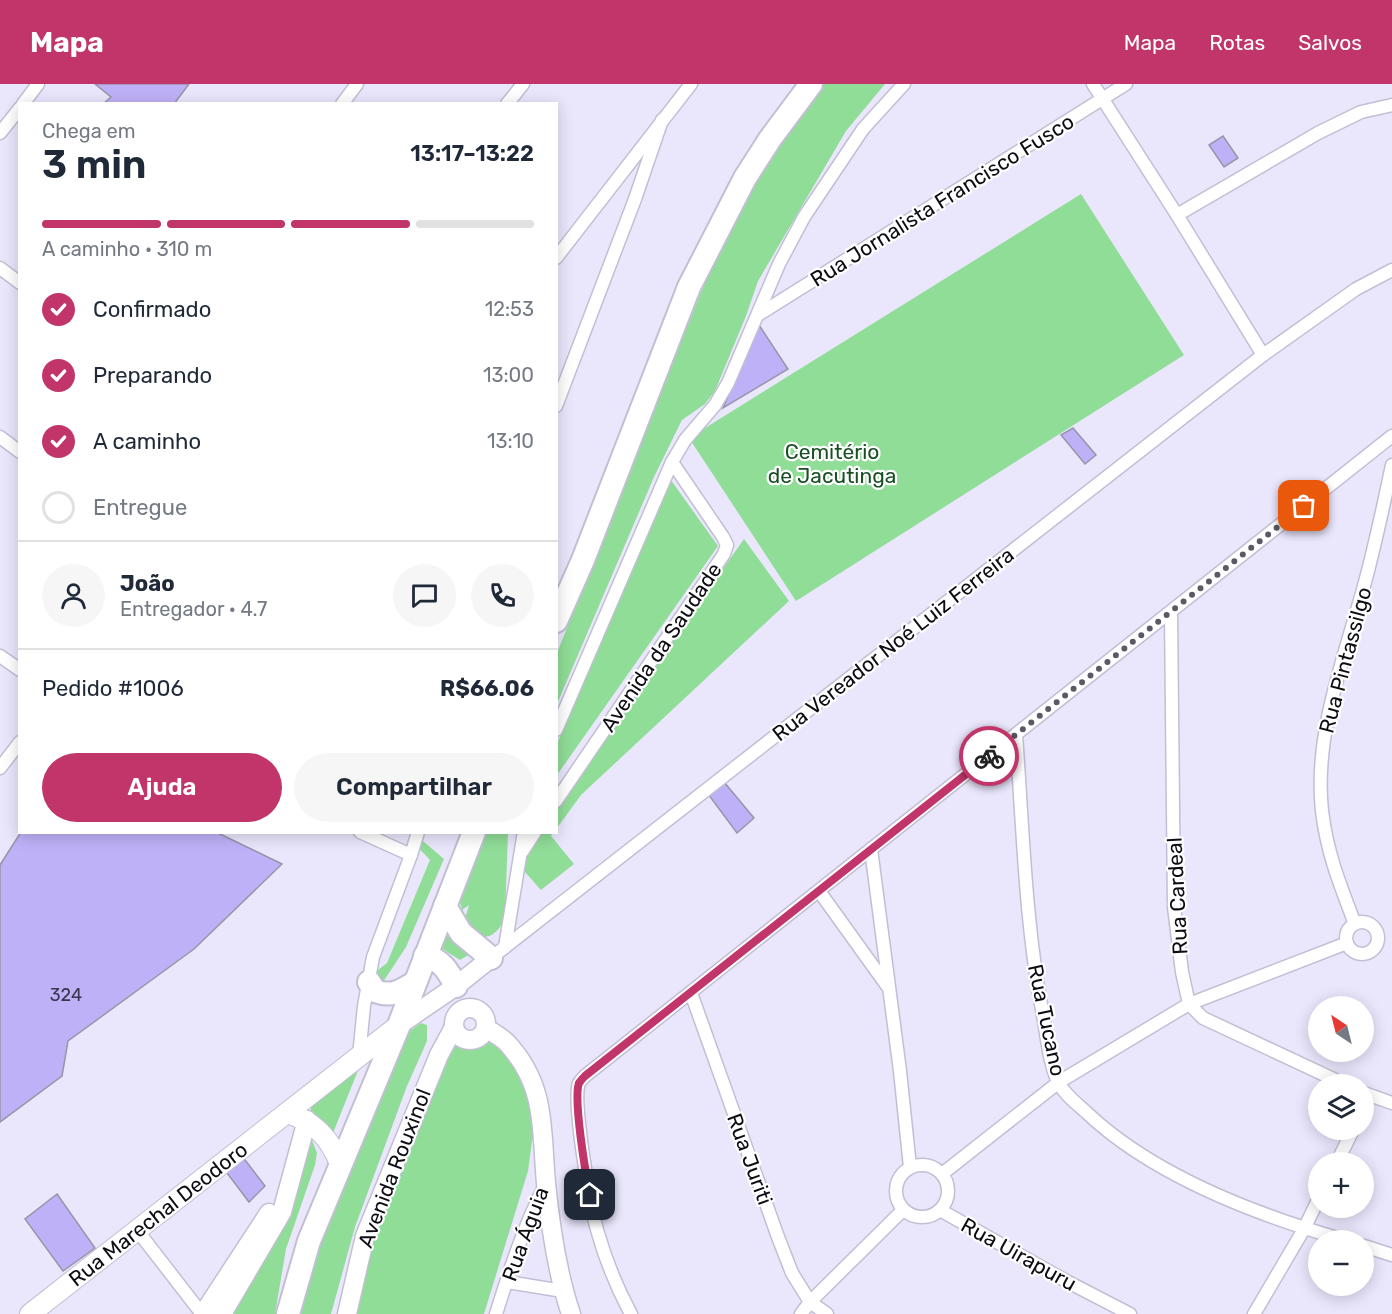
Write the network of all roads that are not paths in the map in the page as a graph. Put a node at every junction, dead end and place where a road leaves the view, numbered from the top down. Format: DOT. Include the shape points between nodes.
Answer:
graph roads {
  1 [pos="38,84"];
  2 [pos="523,84"];
  3 [pos="691,84"];
  4 [pos="812,84"];
  5 [pos="904,84"];
  6 [pos="1093,84"];
  7 [pos="1126,84"];
  8 [pos="351,86"];
  9 [pos="1102,99"];
  10 [pos="24,102"];
  11 [pos="343,102"];
  12 [pos="509,102"];
  13 [pos="1392,105"];
  14 [pos="18,110"];
  15 [pos="662,120"];
  16 [pos="0,133"];
  17 [pos="1177,215"];
  18 [pos="558,255"];
  19 [pos="0,268"];
  20 [pos="1392,270"];
  21 [pos="18,282"];
  22 [pos="758,315"];
  23 [pos="1263,355"];
  24 [pos="558,401"];
  25 [pos="1392,436"];
  26 [pos="0,437"];
  27 [pos="18,450"];
  28 [pos="672,462"];
  29 [pos="1392,465"];
  30 [pos="1170,612"];
  31 [pos="558,616"];
  32 [pos="0,656"];
  33 [pos="18,669"];
  34 [pos="558,725"];
  35 [pos="1016,735"];
  36 [pos="18,745"];
  37 [pos="0,768"];
  38 [pos="558,798"];
  39 [pos="364,834"];
  40 [pos="417,834"];
  41 [pos="473,834"];
  42 [pos="524,834"];
  43 [pos="534,834"];
  44 [pos="872,849"];
  45 [pos="522,853"];
  46 [pos="411,855"];
  47 [pos="819,891"];
  48 [pos="445,906"];
  49 [pos="1355,924"];
  50 [pos="1378,939"];
  51 [pos="1392,942"];
  52 [pos="1347,943"];
  53 [pos="498,953"];
  54 [pos="425,956"];
  55 [pos="369,982"];
  56 [pos="414,983"];
  57 [pos="456,986"];
  58 [pos="888,988"];
  59 [pos="691,993"];
  60 [pos="1189,1004"];
  61 [pos="425,1009"];
  62 [pos="460,1017"];
  63 [pos="399,1025"];
  64 [pos="486,1028"];
  65 [pos="359,1056"];
  66 [pos="1323,1074"];
  67 [pos="1059,1082"];
  68 [pos="1374,1097"];
  69 [pos="1392,1102"];
  70 [pos="287,1113"];
  71 [pos="307,1120"];
  72 [pos="340,1164"];
  73 [pos="910,1167"];
  74 [pos="942,1174"];
  75 [pos="288,1184"];
  76 [pos="546,1184"];
  77 [pos="903,1210"];
  78 [pos="940,1210"];
  79 [pos="1309,1218"];
  80 [pos="1304,1229"];
  81 [pos="138,1230"];
  82 [pos="1308,1230"];
  83 [pos="1374,1249"];
  84 [pos="1392,1254"];
  85 [pos="507,1282"];
  86 [pos="563,1291"];
  87 [pos="810,1302"];
  88 [pos="30,1314"];
  89 [pos="202,1314"];
  90 [pos="222,1314"];
  91 [pos="288,1314"];
  92 [pos="347,1314"];
  93 [pos="496,1314"];
  94 [pos="571,1314"];
  95 [pos="631,1314"];
  96 [pos="801,1314"];
  97 [pos="827,1314"];
  98 [pos="1130,1314"];
  99 [pos="1254,1314"];
  1 -- 10 [label="street"];
  2 -- 12 [label="street"];
  3 -- 15 [label="street"];
  4 -- 31 [label="highway" via="746,178 688,287"];
  5 -- 22 [label="street" via="863,129 804,217"];
  6 -- 9 [label="street"];
  7 -- 9 [label="street, Rua Jornalista Francisco Fusco"];
  8 -- 11 [label="street"];
  9 -- 17 [label="street"];
  9 -- 22 [label="street, Rua Jornalista Francisco Fusco"];
  13 -- 17 [label="street" via="1361,112 1317,133"];
  14 -- 16 [label="street"];
  15 -- 18 [label="street"];
  15 -- 24 [label="street"];
  17 -- 23 [label="street"];
  19 -- 21 [label="street"];
  20 -- 23 [label="street, Rua Vereador Noé Luiz Ferreira" via="1356,289"];
  22 -- 28 [label="street" via="716,405 685,440"];
  23 -- 53 [label="street, Rua Vereador Noé Luiz Ferreira"];
  25 -- 30 [label="street"];
  26 -- 27 [label="street"];
  28 -- 34 [label="street"];
  28 -- 38 [label="street, Avenida da Saudade" via="723,537 727,545 724,554"];
  29 -- 49 [label="street, Rua Pintassilgo" via="1374,550 1327,719 1321,765 1328,852"];
  30 -- 35 [label="street"];
  30 -- 60 [label="street, Rua Cardeal" via="1174,907"];
  32 -- 33 [label="street"];
  35 -- 44 [label="street"];
  35 -- 67 [label="street, Rua Tucano" via="1038,989"];
  36 -- 37 [label="street"];
  39 -- 46 [label="street"];
  40 -- 46 [label="street"];
  41 -- 48 [label="highway"];
  42 -- 45 [label="street"];
  43 -- 45 [label="street"];
  44 -- 47 [label="street"];
  44 -- 58 [label="street"];
  45 -- 53 [label="street"];
  46 -- 55 [label="street" via="373,957"];
  47 -- 58 [label="street"];
  47 -- 59 [label="street"];
  48 -- 53 [label="highway" via="461,933"];
  48 -- 54 [label="highway"];
  49 -- 50 [label="street" via="1371,925"];
  49 -- 52 [label="street" via="1347,932"];
  50 -- 51 [label="street"];
  50 -- 52 [label="street" via="1374,950 1364,955 1353,952"];
  52 -- 60 [label="street"];
  53 -- 57 [label="street, Rua Vereador Noé Luiz Ferreira"];
  54 -- 56 [label="highway"];
  54 -- 57 [label="highway" via="440,963"];
  55 -- 56 [label="highway" via="375,991 387,995"];
  55 -- 65 [label="street"];
  56 -- 63 [label="highway"];
  57 -- 61 [label="street, Rua Vereador Noé Luiz Ferreira"];
  57 -- 62 [label="street"];
  58 -- 73 [label="street"];
  59 -- 87 [label="street, Rua Juriti" via="777,1237"];
  59 -- 95 [label="street" via="579,1084 583,1159 597,1232"];
  60 -- 66 [label="street" via="1203,1018"];
  60 -- 67 [label="street"];
  61 -- 62 [label="street"];
  61 -- 63 [label="street, Rua Vereador Noé Luiz Ferreira"];
  62 -- 64 [label="street" via="476,1009 483,1014"];
  62 -- 64 [label="street" via="457,1034 470,1041 483,1035"];
  62 -- 92 [label="street, Avenida Rouxinol" via="439,1055 365,1236"];
  63 -- 65 [label="main road, Rua Marechal Deodoro"];
  63 -- 72 [label="highway"];
  64 -- 76 [label="street, Rua Águia" via="508,1043 538,1096"];
  65 -- 70 [label="main road, Rua Marechal Deodoro"];
  67 -- 74 [label="street"];
  67 -- 80 [label="street, Rua Tucano" via="1098,1124 1125,1145 1217,1194"];
  68 -- 69 [label="street"];
  70 -- 71 [label="main road"];
  70 -- 81 [label="main road, Rua Marechal Deodoro"];
  71 -- 72 [label="main road" via="330,1143"];
  71 -- 75 [label="street"];
  72 -- 91 [label="highway" via="309,1241"];
  73 -- 74 [label="street" via="927,1165"];
  73 -- 77 [label="street" via="896,1186"];
  74 -- 78 [label="street" via="948,1188"];
  75 -- 89 [label="street"];
  75 -- 90 [label="street" via="274,1228"];
  76 -- 85 [label="street, Rua Águia" via="528,1220"];
  76 -- 86 [label="street"];
  77 -- 78 [label="street" via="918,1217"];
  77 -- 87 [label="street"];
  78 -- 98 [label="street, Rua Uirapuru"];
  79 -- 80 [label="street"];
  80 -- 82 [label="street, Rua Tucano"];
  80 -- 99 [label="street"];
  81 -- 88 [label="main road, Rua Marechal Deodoro"];
  81 -- 89 [label="street"];
  83 -- 84 [label="street"];
  85 -- 86 [label="street"];
  85 -- 93 [label="street, Rua Águia"];
  86 -- 94 [label="street"];
  87 -- 96 [label="street"];
  87 -- 97 [label="street, Rua Juriti"];
}
